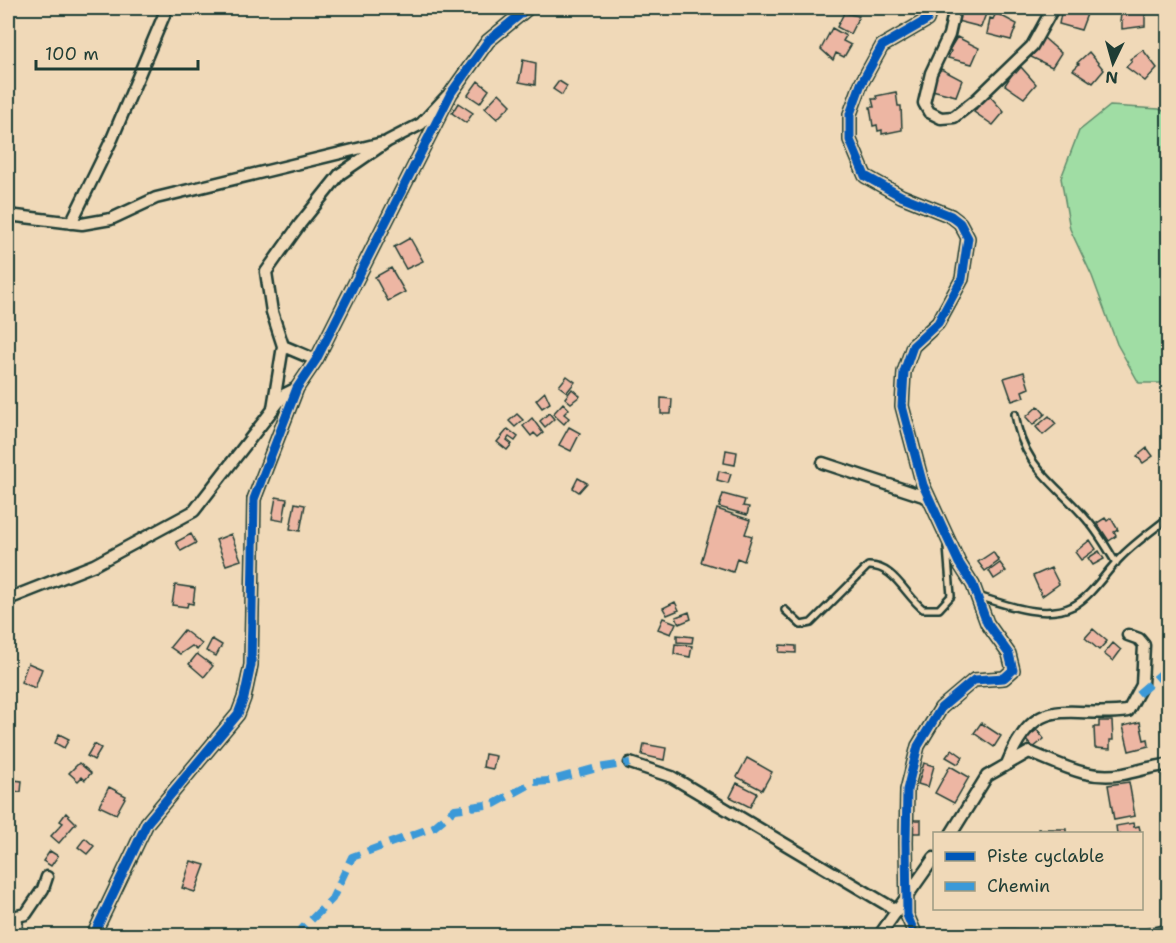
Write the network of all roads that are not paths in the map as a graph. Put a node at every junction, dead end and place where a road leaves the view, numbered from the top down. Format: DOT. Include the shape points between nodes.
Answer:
graph roads {
  1 [pos="167,8"];
  2 [pos="528,8"];
  3 [pos="931,8"];
  4 [pos="955,8"];
  5 [pos="1053,8"];
  6 [pos="451,93"];
  7 [pos="388,141"];
  8 [pos="8,215"];
  9 [pos="71,223"];
  10 [pos="284,346"];
  11 [pos="316,360"];
  12 [pos="297,388"];
  13 [pos="273,408"];
  14 [pos="1015,414"];
  15 [pos="823,464"];
  16 [pos="929,498"];
  17 [pos="1168,518"];
  18 [pos="945,530"];
  19 [pos="1116,563"];
  20 [pos="977,595"];
  21 [pos="8,599"];
  22 [pos="785,610"];
  23 [pos="1128,635"];
  24 [pos="630,763"];
  25 [pos="1007,764"];
  26 [pos="1168,765"];
  27 [pos="952,832"];
  28 [pos="933,859"];
  29 [pos="46,877"];
  30 [pos="907,896"];
  31 [pos="896,910"];
  32 [pos="1168,931"];
  33 [pos="16,936"];
  34 [pos="93,936"];
  35 [pos="879,936"];
  36 [pos="916,936"];
  37 [pos="1005,936"];
  38 [pos="1014,936"];
  39 [pos="1146,936"];
  1 -- 9 [label="street" via="112,139"];
  2 -- 6 [label="street" via="488,40"];
  3 -- 16 [label="street" via="927,20 882,46 850,114 850,140 865,176 951,216 968,238 962,279 938,323 913,346 904,372 902,406"];
  4 -- 5 [label="street" via="950,34 931,73 924,103 929,112 941,118 954,117 977,99 1032,46"];
  6 -- 7 [label="street" via="421,124"];
  6 -- 11 [label="street"];
  7 -- 9 [label="street" via="156,198 111,219"];
  7 -- 10 [label="street" via="340,174 266,272 272,312"];
  8 -- 9 [label="street"];
  10 -- 11 [label="street"];
  10 -- 13 [label="street"];
  11 -- 12 [label="street"];
  12 -- 13 [label="street" via="285,394"];
  12 -- 34 [label="street" via="254,499 251,665 244,698 238,714 147,823"];
  13 -- 21 [label="street" via="194,511 94,565"];
  14 -- 19 [label="lane" via="1017,432 1032,464 1088,520"];
  15 -- 16 [label="street"];
  16 -- 18 [label="street"];
  17 -- 19 [label="lane"];
  18 -- 20 [label="street"];
  18 -- 22 [label="lane" via="951,596 939,609 923,609 880,565 868,566 811,623 801,625"];
  19 -- 20 [label="lane" via="1072,606 1040,612 1017,609"];
  20 -- 30 [label="street" via="987,623 1009,654 1013,670 1004,678 974,680 941,708 918,746 907,790"];
  23 -- 25 [label="street" via="1144,645 1142,685 1128,711 1071,710 1038,719 1016,743"];
  24 -- 31 [label="street" via="672,777"];
  25 -- 26 [label="street" via="1029,752 1078,773 1121,774"];
  25 -- 27 [label="street" via="987,776"];
  28 -- 30 [label="street"];
  29 -- 33 [label="street" via="44,889 26,914 17,916"];
  30 -- 31 [label="street"];
  30 -- 36 [label="street" via="907,915"];
  31 -- 35 [label="street"];
  32 -- 39 [label="street"];
  37 -- 38 [label="street"];
}
